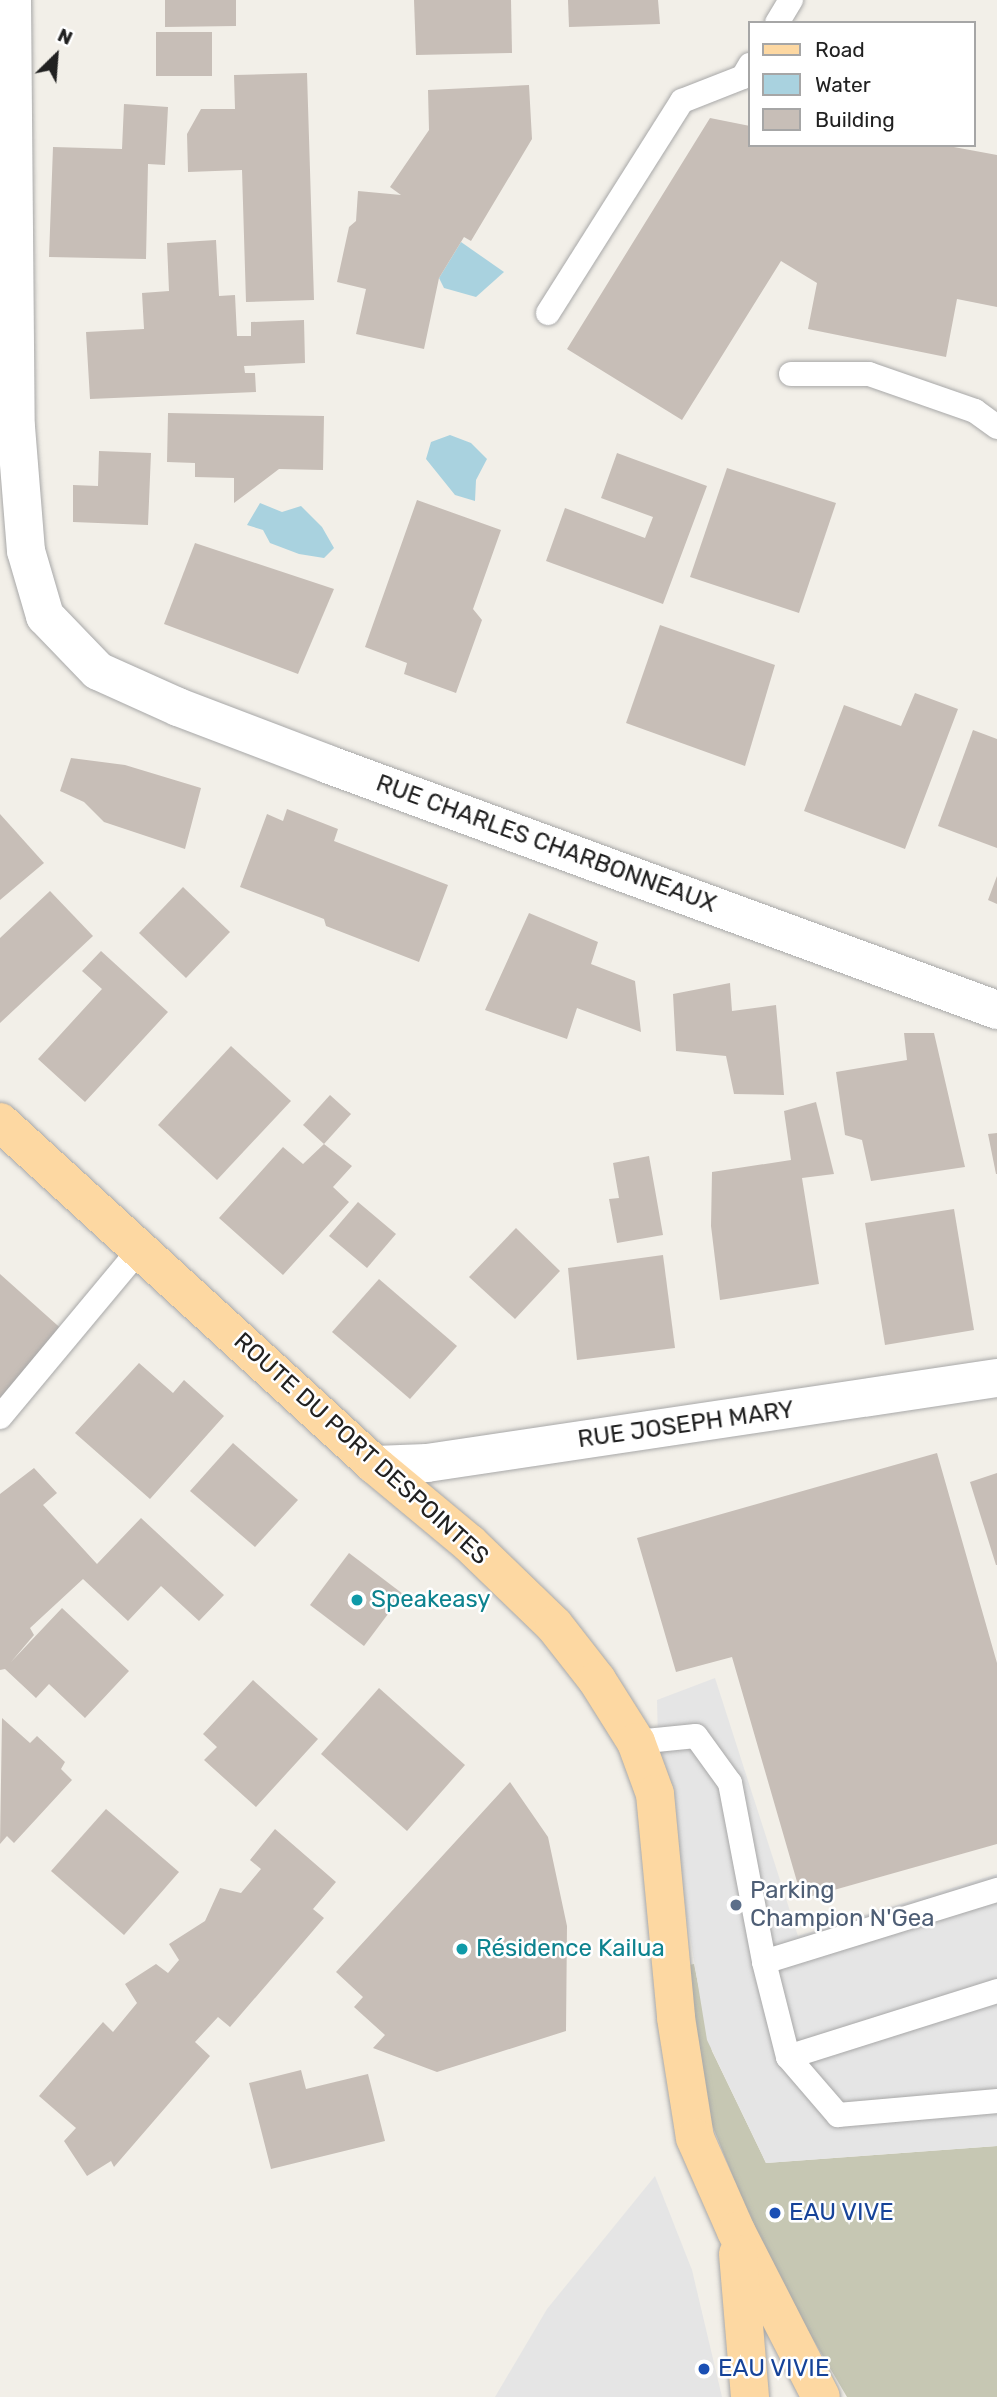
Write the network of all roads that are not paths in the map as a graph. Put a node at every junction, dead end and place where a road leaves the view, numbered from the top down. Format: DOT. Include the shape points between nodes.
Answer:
graph roads {
  1 [pos="12,0"];
  2 [pos="791,0"];
  3 [pos="778,21"];
  4 [pos="748,68"];
  5 [pos="548,313"];
  6 [pos="791,374"];
  7 [pos="997,427"];
  8 [pos="997,1010"];
  9 [pos="0,1122"];
  10 [pos="140,1249"];
  11 [pos="997,1378"];
  12 [pos="0,1417"];
  13 [pos="375,1465"];
  14 [pos="636,1742"];
  15 [pos="997,1890"];
  16 [pos="764,1962"];
  17 [pos="997,1992"];
  18 [pos="788,2057"];
  19 [pos="997,2101"];
  20 [pos="736,2231"];
  21 [pos="750,2397"];
  22 [pos="821,2397"];
  1 -- 8 [label="street, RUE CHARLES CHARBONNEAUX" via="16,427 26,551 45,616 98,671 315,759"];
  2 -- 3 [label="lane"];
  4 -- 5 [label="lane" via="743,77 682,101"];
  6 -- 7 [label="lane" via="869,374 975,411"];
  9 -- 10 [label="main road, ROUTE DU PORT DESPOINTES"];
  10 -- 12 [label="lane"];
  10 -- 13 [label="main road, ROUTE DU PORT DESPOINTES"];
  11 -- 13 [label="street, RUE JOSEPH MARY" via="427,1463"];
  13 -- 14 [label="main road, ROUTE DU PORT DESPOINTES" via="469,1543 554,1625 597,1680"];
  14 -- 16 [label="lane" via="696,1736 730,1783"];
  14 -- 20 [label="main road, ROUTE DU PORT DESPOINTES" via="655,1794 676,2018 695,2138"];
  15 -- 16 [label="lane"];
  16 -- 18 [label="lane"];
  17 -- 18 [label="lane"];
  18 -- 19 [label="lane" via="838,2115"];
  20 -- 21 [label="main road, ROUTE DU PORT DESPOINTES"];
  20 -- 22 [label="main road, ROUTE DU PORT DESPOINTES"];
}
